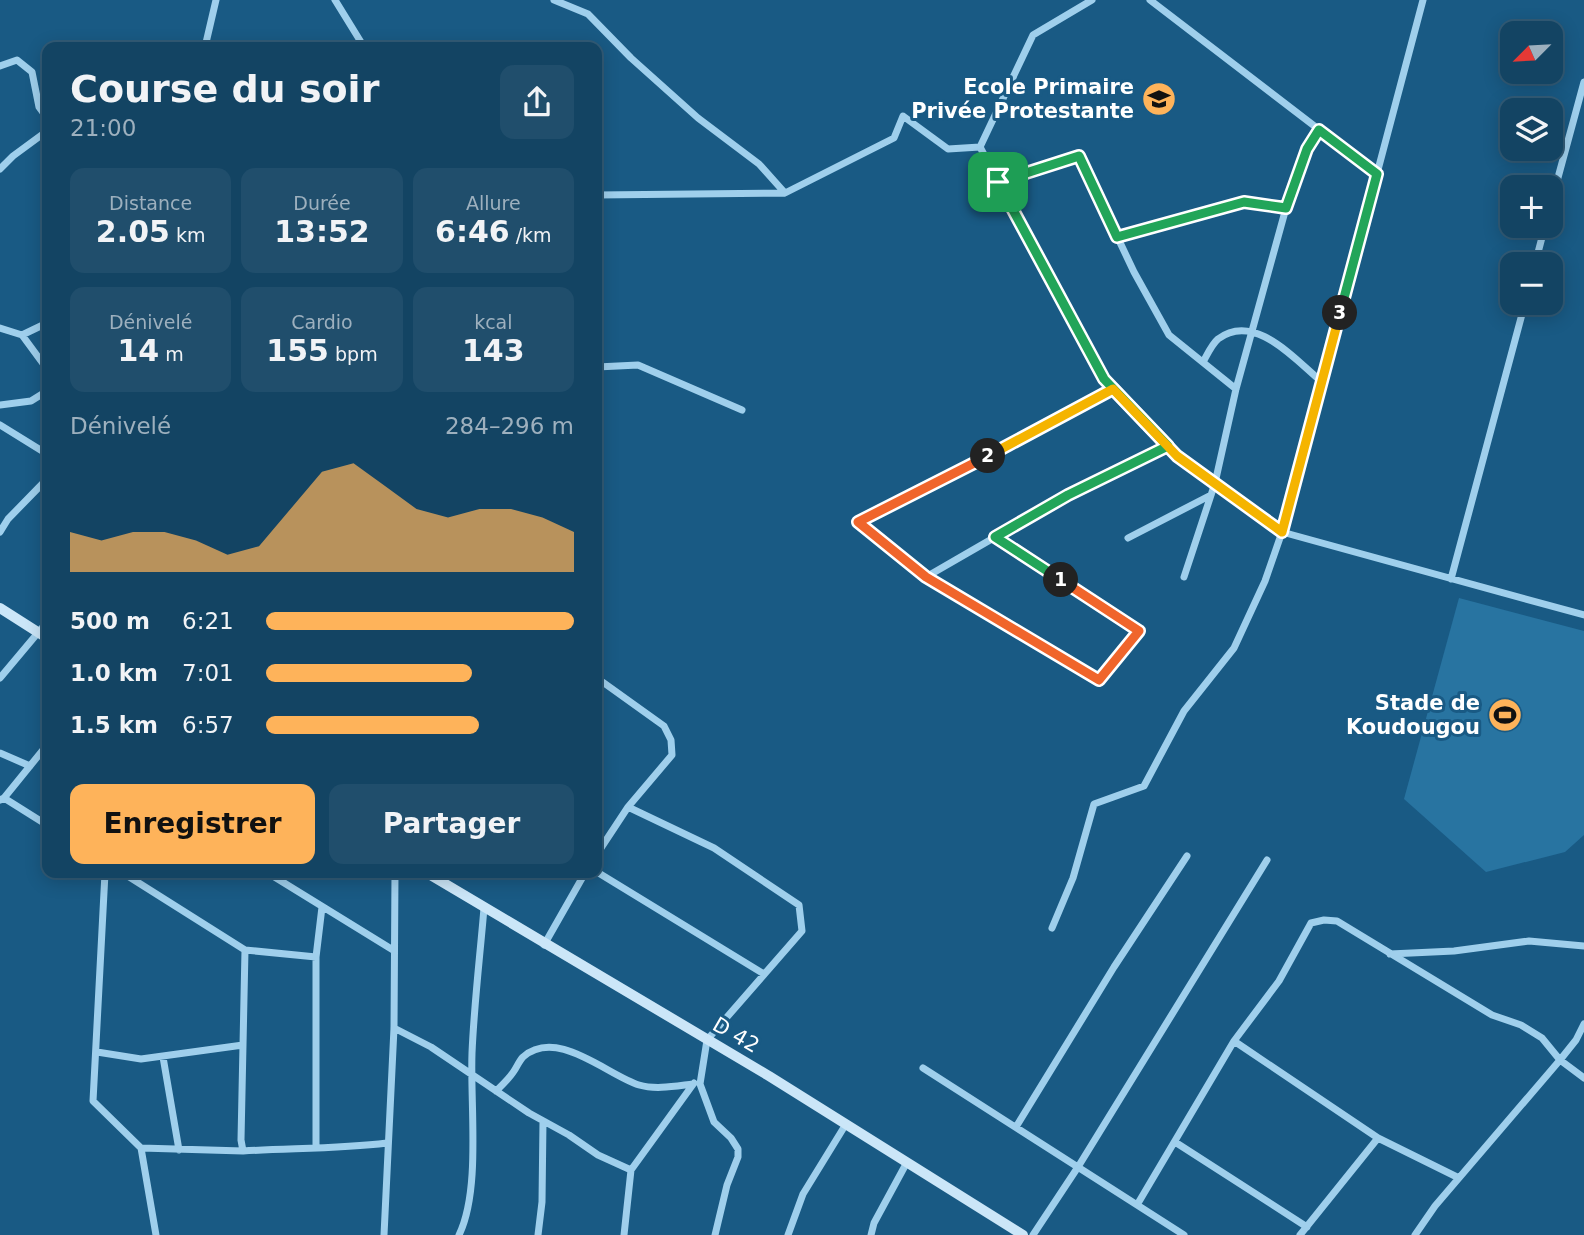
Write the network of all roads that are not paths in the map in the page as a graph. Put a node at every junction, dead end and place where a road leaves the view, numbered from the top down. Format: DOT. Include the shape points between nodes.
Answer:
graph roads {
  1 [pos="205,0"];
  2 [pos="335,0"];
  3 [pos="554,0"];
  4 [pos="1092,0"];
  5 [pos="1150,0"];
  6 [pos="1423,0"];
  7 [pos="216,3"];
  8 [pos="206,42"];
  9 [pos="360,42"];
  10 [pos="0,65"];
  11 [pos="1584,82"];
  12 [pos="42,111"];
  13 [pos="1319,130"];
  14 [pos="42,135"];
  15 [pos="980,148"];
  16 [pos="0,169"];
  17 [pos="1377,174"];
  18 [pos="1559,175"];
  19 [pos="998,182"];
  20 [pos="785,193"];
  21 [pos="602,195"];
  22 [pos="1286,208"];
  23 [pos="1117,237"];
  24 [pos="1522,315"];
  25 [pos="42,325"];
  26 [pos="0,328"];
  27 [pos="1252,331"];
  28 [pos="22,335"];
  29 [pos="42,362"];
  30 [pos="1203,362"];
  31 [pos="602,367"];
  32 [pos="1322,382"];
  33 [pos="1236,388"];
  34 [pos="1113,389"];
  35 [pos="42,394"];
  36 [pos="0,405"];
  37 [pos="742,410"];
  38 [pos="0,425"];
  39 [pos="1168,446"];
  40 [pos="42,451"];
  41 [pos="1215,483"];
  42 [pos="42,484"];
  43 [pos="1211,495"];
  44 [pos="0,532"];
  45 [pos="1282,532"];
  46 [pos="995,537"];
  47 [pos="1128,538"];
  48 [pos="926,577"];
  49 [pos="1184,577"];
  50 [pos="1451,579"];
  51 [pos="0,608"];
  52 [pos="1584,615"];
  53 [pos="42,634"];
  54 [pos="42,637"];
  55 [pos="0,678"];
  56 [pos="602,682"];
  57 [pos="42,751"];
  58 [pos="0,753"];
  59 [pos="30,766"];
  60 [pos="2,799"];
  61 [pos="628,807"];
  62 [pos="42,822"];
  63 [pos="602,846"];
  64 [pos="1187,856"];
  65 [pos="1267,860"];
  66 [pos="602,875"];
  67 [pos="105,878"];
  68 [pos="131,878"];
  69 [pos="276,878"];
  70 [pos="395,878"];
  71 [pos="435,878"];
  72 [pos="582,878"];
  73 [pos="322,907"];
  74 [pos="484,908"];
  75 [pos="1052,928"];
  76 [pos="544,944"];
  77 [pos="1584,946"];
  78 [pos="245,950"];
  79 [pos="393,950"];
  80 [pos="1389,954"];
  81 [pos="316,957"];
  82 [pos="764,974"];
  83 [pos="1584,1024"];
  84 [pos="394,1028"];
  85 [pos="707,1040"];
  86 [pos="1234,1041"];
  87 [pos="243,1045"];
  88 [pos="97,1052"];
  89 [pos="163,1057"];
  90 [pos="1560,1060"];
  91 [pos="923,1068"];
  92 [pos="700,1074"];
  93 [pos="472,1075"];
  94 [pos="1584,1077"];
  95 [pos="693,1084"];
  96 [pos="496,1091"];
  97 [pos="543,1121"];
  98 [pos="846,1124"];
  99 [pos="1016,1127"];
  100 [pos="1378,1138"];
  101 [pos="1175,1142"];
  102 [pos="387,1143"];
  103 [pos="141,1148"];
  104 [pos="316,1148"];
  105 [pos="178,1150"];
  106 [pos="243,1151"];
  107 [pos="906,1164"];
  108 [pos="1078,1167"];
  109 [pos="631,1170"];
  110 [pos="1459,1178"];
  111 [pos="1138,1205"];
  112 [pos="1307,1227"];
  113 [pos="156,1235"];
  114 [pos="384,1235"];
  115 [pos="459,1235"];
  116 [pos="538,1235"];
  117 [pos="624,1235"];
  118 [pos="715,1235"];
  119 [pos="788,1235"];
  120 [pos="871,1235"];
  121 [pos="1023,1235"];
  122 [pos="1033,1235"];
  123 [pos="1184,1235"];
  124 [pos="1300,1235"];
  125 [pos="1415,1235"];
  1 -- 7 [label="street"];
  2 -- 9 [label="street"];
  3 -- 20 [label="street" via="588,14 698,118 759,164"];
  4 -- 15 [label="street" via="1033,35"];
  5 -- 13 [label="street"];
  6 -- 17 [label="street"];
  7 -- 8 [label="street"];
  10 -- 12 [label="street" via="17,60 32,72"];
  11 -- 18 [label="street"];
  13 -- 17 [label="street"];
  13 -- 22 [label="street" via="1307,149"];
  14 -- 16 [label="street"];
  15 -- 19 [label="street"];
  15 -- 20 [label="street" via="948,149 902,116 894,138"];
  17 -- 32 [label="street"];
  19 -- 23 [label="street" via="1079,156"];
  19 -- 34 [label="street"];
  20 -- 21 [label="street"];
  22 -- 23 [label="street" via="1244,202"];
  22 -- 27 [label="street"];
  23 -- 30 [label="street" via="1169,335"];
  24 -- 50 [label="street"];
  25 -- 28 [label="street"];
  26 -- 28 [label="street"];
  27 -- 30 [label="street" via="1238,330 1217,340"];
  27 -- 32 [label="street"];
  27 -- 33 [label="street"];
  28 -- 29 [label="street"];
  30 -- 33 [label="street"];
  31 -- 37 [label="street" via="638,365"];
  32 -- 45 [label="street"];
  33 -- 41 [label="street"];
  34 -- 39 [label="street"];
  34 -- 48 [label="street" via="858,522"];
  35 -- 36 [label="street" via="31,401"];
  38 -- 40 [label="street"];
  39 -- 41 [label="street"];
  39 -- 46 [label="street"];
  41 -- 43 [label="street"];
  41 -- 45 [label="street"];
  42 -- 44 [label="street"];
  43 -- 47 [label="street"];
  43 -- 49 [label="street"];
  45 -- 50 [label="street"];
  45 -- 75 [label="street" via="1234,648 1184,711 1144,786 1094,804 1073,878"];
  46 -- 48 [label="street"];
  46 -- 48 [label="street" via="1139,631 1099,680"];
  50 -- 52 [label="street"];
  51 -- 53 [label="street"];
  54 -- 55 [label="street"];
  56 -- 61 [label="street" via="664,726 671,740 672,755"];
  57 -- 59 [label="street"];
  58 -- 59 [label="street"];
  59 -- 60 [label="street"];
  60 -- 62 [label="street"];
  61 -- 63 [label="street"];
  61 -- 82 [label="street" via="713,848 799,905 802,931"];
  64 -- 99 [label="street"];
  65 -- 108 [label="street"];
  66 -- 82 [label="street"];
  67 -- 88 [label="street"];
  68 -- 78 [label="street"];
  69 -- 73 [label="street"];
  70 -- 79 [label="street"];
  71 -- 74 [label="street, D 42 / D 42"];
  72 -- 76 [label="street"];
  73 -- 79 [label="street"];
  73 -- 81 [label="street"];
  74 -- 76 [label="street, D 42 / D 42"];
  74 -- 93 [label="street"];
  76 -- 85 [label="street, D 42 / D 42"];
  77 -- 80 [label="street" via="1529,941"];
  78 -- 81 [label="street"];
  78 -- 87 [label="street"];
  79 -- 84 [label="street"];
  80 -- 86 [label="street" via="1337,921 1311,923 1279,981"];
  80 -- 90 [label="street" via="1492,1015 1542,1038"];
  81 -- 104 [label="street"];
  82 -- 85 [label="street"];
  83 -- 90 [label="street"];
  84 -- 93 [label="street"];
  84 -- 102 [label="street"];
  85 -- 92 [label="street"];
  85 -- 98 [label="street, D 42 / D 42"];
  86 -- 100 [label="street"];
  86 -- 101 [label="street"];
  87 -- 89 [label="street"];
  87 -- 106 [label="street"];
  88 -- 89 [label="street" via="141,1059"];
  88 -- 103 [label="street" via="93,1101"];
  89 -- 105 [label="street"];
  90 -- 94 [label="street"];
  90 -- 110 [label="street"];
  91 -- 99 [label="street"];
  92 -- 95 [label="street"];
  92 -- 118 [label="street" via="714,1122 738,1149"];
  93 -- 96 [label="street"];
  93 -- 115 [label="street" via="467,1218"];
  95 -- 96 [label="street" via="639,1085 583,1055 557,1048 535,1050 522,1058"];
  95 -- 109 [label="street"];
  96 -- 97 [label="street"];
  97 -- 109 [label="street"];
  97 -- 116 [label="street"];
  98 -- 107 [label="street, D 42 / D 42"];
  98 -- 119 [label="street" via="803,1194"];
  99 -- 108 [label="street"];
  100 -- 110 [label="street"];
  100 -- 112 [label="street"];
  101 -- 111 [label="street"];
  101 -- 112 [label="street"];
  102 -- 104 [label="street"];
  102 -- 114 [label="street"];
  103 -- 105 [label="street"];
  103 -- 113 [label="street"];
  104 -- 106 [label="street"];
  105 -- 106 [label="street"];
  107 -- 120 [label="street"];
  107 -- 121 [label="street, D 42 / D 42"];
  108 -- 111 [label="street"];
  108 -- 122 [label="street"];
  109 -- 117 [label="street"];
  110 -- 125 [label="street"];
  111 -- 123 [label="street"];
  112 -- 124 [label="street"];
}
